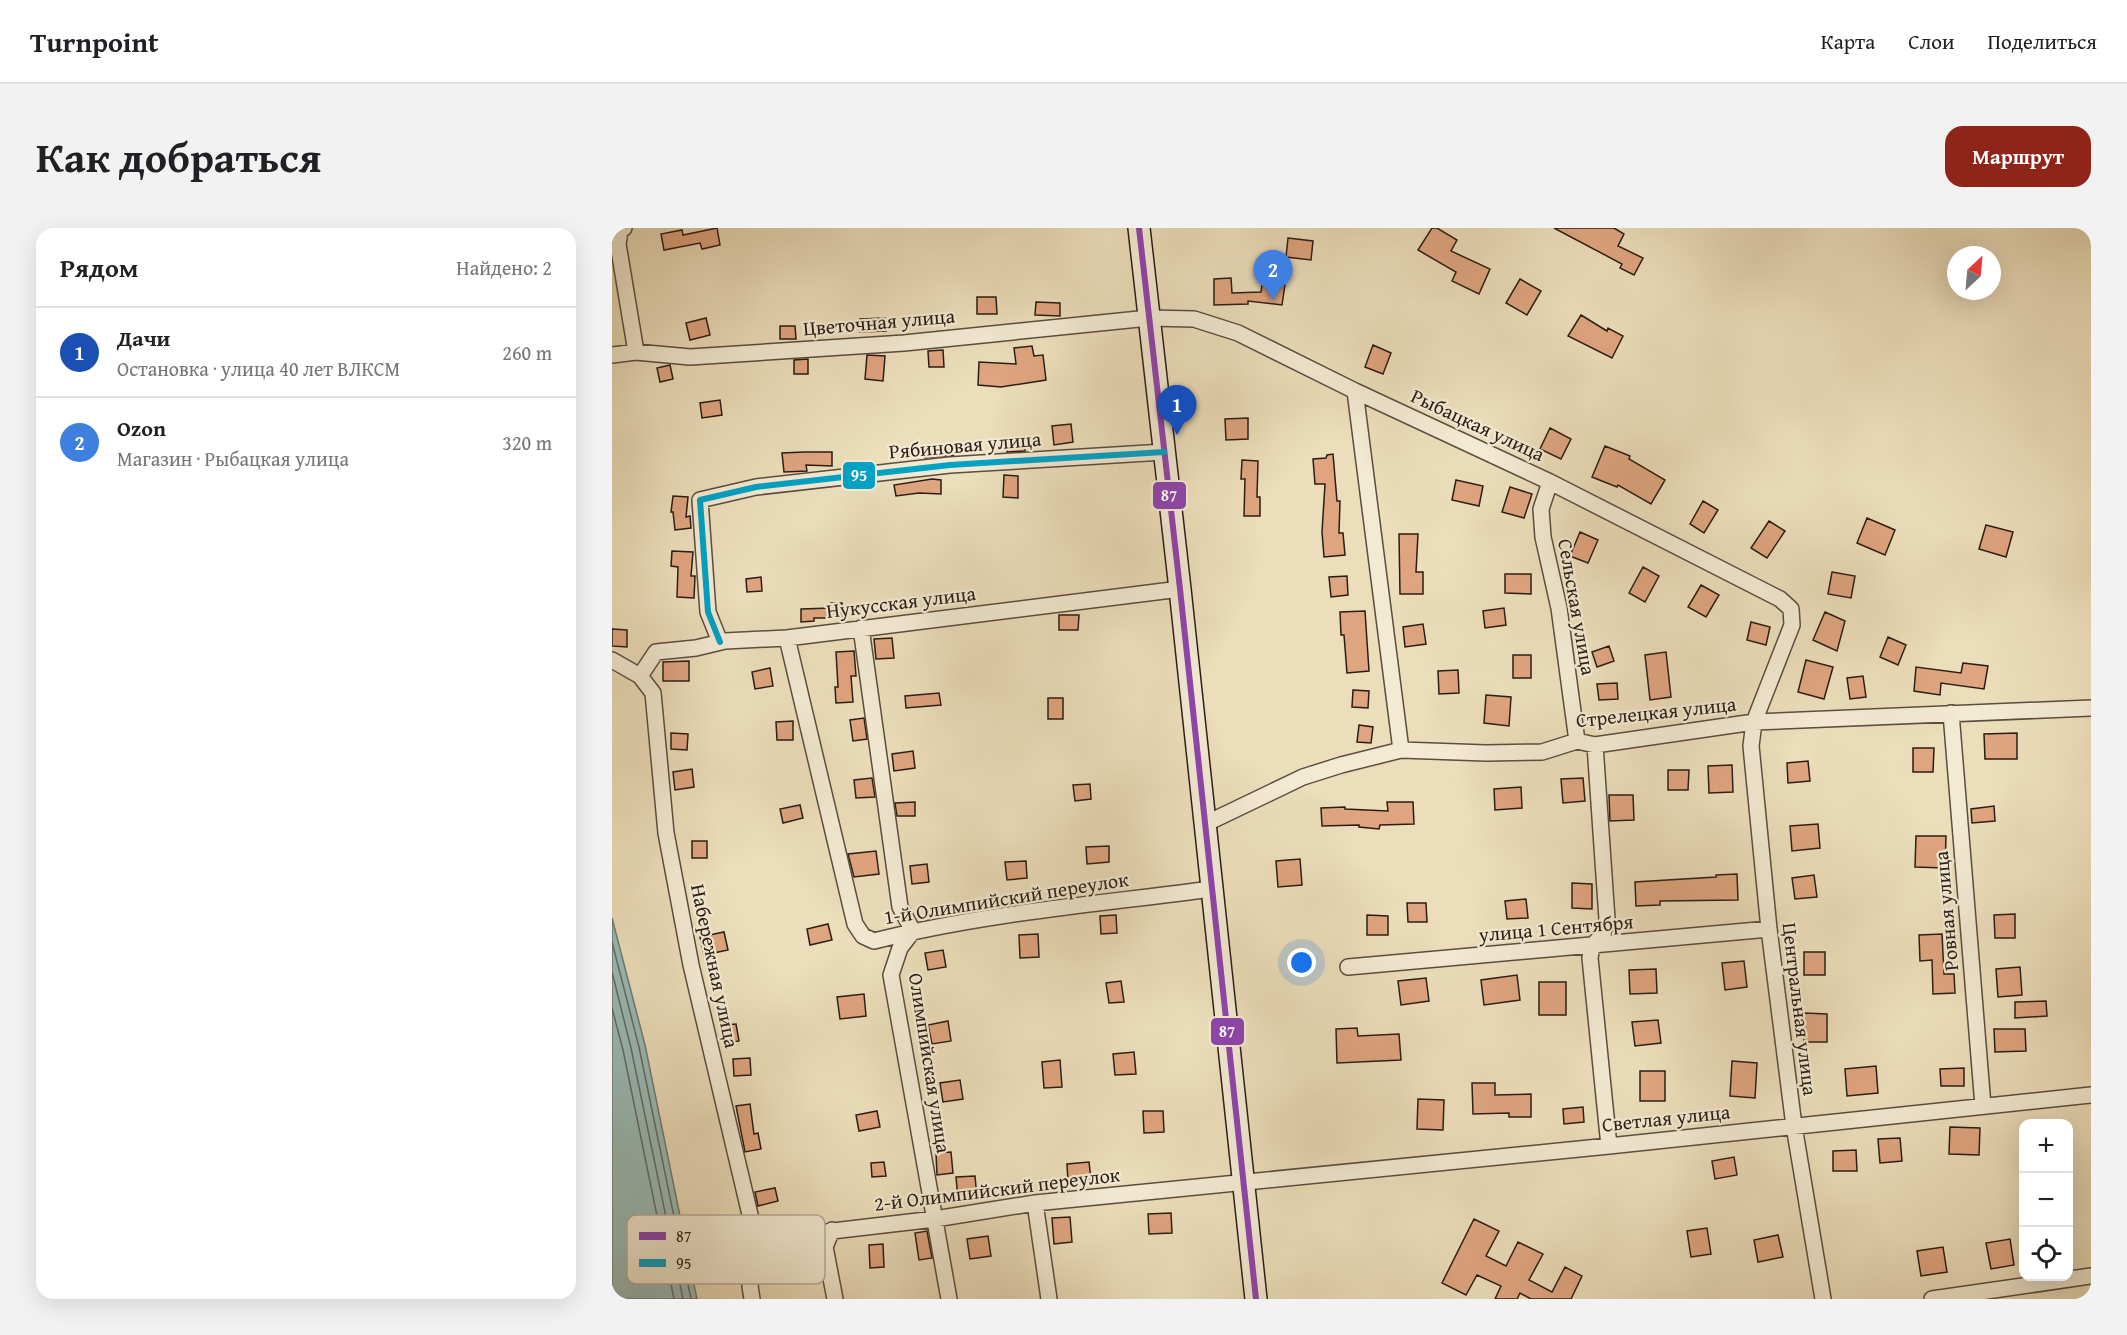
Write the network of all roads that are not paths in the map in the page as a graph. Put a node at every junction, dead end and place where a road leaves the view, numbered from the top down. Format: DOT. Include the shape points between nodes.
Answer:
graph roads {
  1 [pos="624,228"];
  2 [pos="1139,228"];
  3 [pos="1149,318"];
  4 [pos="636,352"];
  5 [pos="612,355"];
  6 [pos="1354,391"];
  7 [pos="1164,452"];
  8 [pos="1550,482"];
  9 [pos="1180,589"];
  10 [pos="1780,599"];
  11 [pos="861,628"];
  12 [pos="787,638"];
  13 [pos="720,642"];
  14 [pos="612,660"];
  15 [pos="640,676"];
  16 [pos="2091,708"];
  17 [pos="1951,713"];
  18 [pos="1754,722"];
  19 [pos="1577,741"];
  20 [pos="1595,744"];
  21 [pos="1401,750"];
  22 [pos="1205,824"];
  23 [pos="1211,889"];
  24 [pos="1769,929"];
  25 [pos="913,931"];
  26 [pos="1592,946"];
  27 [pos="1348,967"];
  28 [pos="2091,1095"];
  29 [pos="1983,1106"];
  30 [pos="1794,1126"];
  31 [pos="1609,1146"];
  32 [pos="1244,1181"];
  33 [pos="1035,1203"];
  34 [pos="750,1215"];
  35 [pos="934,1219"];
  36 [pos="832,1230"];
  37 [pos="825,1231"];
  38 [pos="2091,1276"];
  39 [pos="750,1284"];
  40 [pos="752,1299"];
  41 [pos="835,1299"];
  42 [pos="949,1299"];
  43 [pos="1049,1299"];
  44 [pos="1256,1299"];
  45 [pos="1822,1299"];
  46 [pos="1932,1299"];
  1 -- 4 [label="street" via="618,244"];
  2 -- 3 [label="street"];
  3 -- 4 [label="street, Цветочная улица" via="904,343 702,357"];
  3 -- 6 [label="street, Рыбацкая улица" via="1194,319 1238,333"];
  3 -- 7 [label="street"];
  4 -- 5 [label="street, Цветочная улица"];
  6 -- 8 [label="street, Рыбацкая улица"];
  6 -- 21 [label="street"];
  7 -- 9 [label="street"];
  7 -- 13 [label="street, Рябиновая улица" via="950,465 756,487 700,500 708,612"];
  8 -- 10 [label="street, Рыбацкая улица"];
  8 -- 19 [label="street, Сельская улица" via="1541,509 1543,537 1559,608"];
  9 -- 11 [label="street, Нукусская улица"];
  9 -- 22 [label="street"];
  10 -- 18 [label="street, Центральная улица" via="1791,609 1792,626"];
  11 -- 12 [label="street, Нукусская улица"];
  11 -- 25 [label="street" via="900,907"];
  12 -- 13 [label="street, Нукусская улица"];
  12 -- 25 [label="street, 1-й Олимпийский переулок" via="855,924 863,936 874,941"];
  13 -- 15 [label="street, Нукусская улица" via="656,652"];
  14 -- 15 [label="street"];
  15 -- 34 [label="street, Набережная улица" via="653,693 666,833 691,965"];
  16 -- 17 [label="street, Стрелецкая улица"];
  17 -- 18 [label="street, Стрелецкая улица"];
  17 -- 29 [label="street, Ровная улица"];
  18 -- 20 [label="street, Стрелецкая улица"];
  18 -- 24 [label="street, Центральная улица" via="1751,746"];
  19 -- 20 [label="street, Стрелецкая улица"];
  19 -- 21 [label="street, Стрелецкая улица" via="1542,752"];
  20 -- 26 [label="street" via="1607,919 1603,934"];
  21 -- 22 [label="street, Стрелецкая улица" via="1303,777"];
  22 -- 23 [label="street"];
  23 -- 25 [label="street, 1-й Олимпийский переулок"];
  23 -- 32 [label="street"];
  24 -- 26 [label="street, улица 1 Сентября"];
  24 -- 30 [label="street, Центральная улица"];
  25 -- 35 [label="street, Олимпийская улица" via="900,948 891,975"];
  26 -- 27 [label="street, улица 1 Сентября"];
  26 -- 31 [label="street" via="1590,958"];
  28 -- 29 [label="street, Светлая улица"];
  29 -- 30 [label="street, Светлая улица"];
  30 -- 31 [label="street, Светлая улица"];
  30 -- 45 [label="street, Центральная улица"];
  31 -- 32 [label="street, Светлая улица"];
  32 -- 33 [label="street, 2-й Олимпийский переулок"];
  32 -- 44 [label="street"];
  33 -- 35 [label="street, 2-й Олимпийский переулок"];
  33 -- 43 [label="street"];
  35 -- 36 [label="street, 2-й Олимпийский переулок"];
  35 -- 42 [label="street, Олимпийская улица"];
  36 -- 37 [label="street, 2-й Олимпийский переулок"];
  36 -- 41 [label="street" via="825,1247"];
  38 -- 46 [label="street"];
  39 -- 40 [label="street, Набережная улица"];
}
